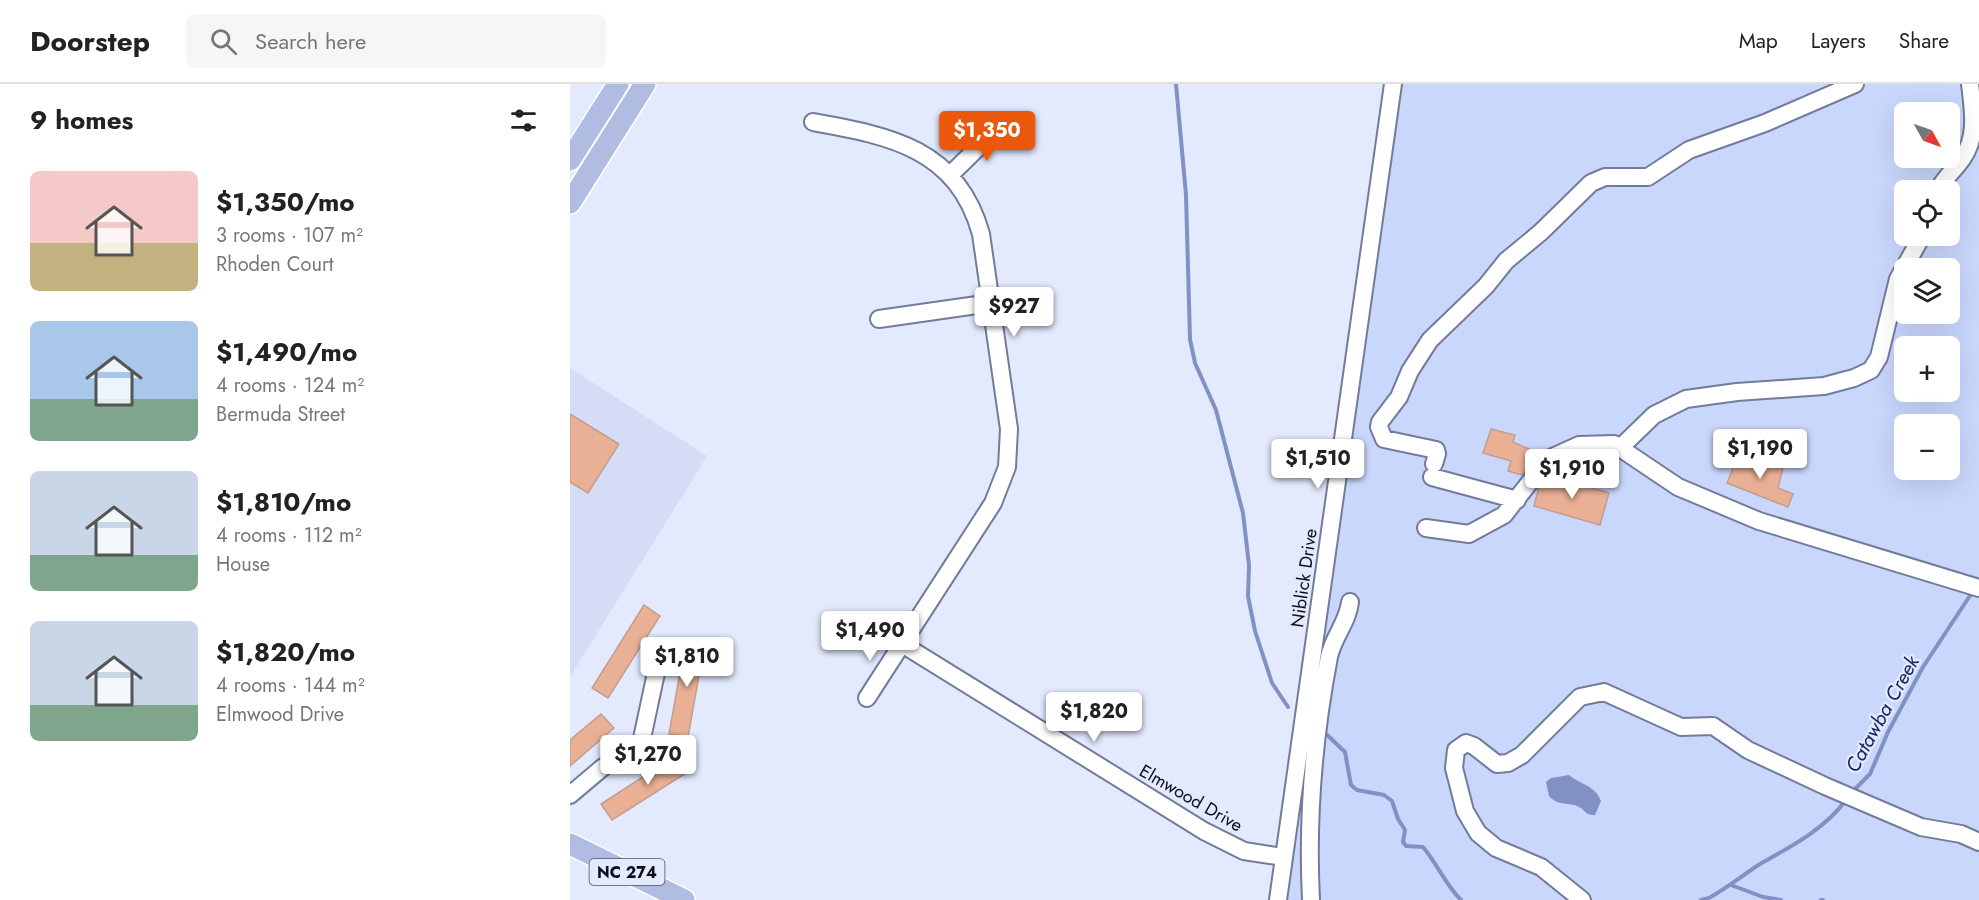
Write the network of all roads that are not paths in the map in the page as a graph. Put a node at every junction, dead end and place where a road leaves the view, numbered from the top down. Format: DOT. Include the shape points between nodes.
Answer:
graph roads {
  1 [pos="618,84"];
  2 [pos="645,84"];
  3 [pos="1393,84"];
  4 [pos="1855,84"];
  5 [pos="1970,84"];
  6 [pos="813,122"];
  7 [pos="999,126"];
  8 [pos="570,160"];
  9 [pos="951,174"];
  10 [pos="1946,180"];
  11 [pos="570,203"];
  12 [pos="1916,246"];
  13 [pos="991,303"];
  14 [pos="879,320"];
  15 [pos="1621,447"];
  16 [pos="1517,500"];
  17 [pos="1426,528"];
  18 [pos="1971,586"];
  19 [pos="1350,602"];
  20 [pos="902,644"];
  21 [pos="659,659"];
  22 [pos="867,698"];
  23 [pos="570,795"];
  24 [pos="1979,842"];
  25 [pos="570,844"];
  26 [pos="1283,857"];
  27 [pos="684,900"];
  28 [pos="1278,900"];
  29 [pos="1311,900"];
  30 [pos="1582,900"];
  1 -- 8 [label="main road"];
  2 -- 11 [label="main road"];
  3 -- 26 [label="street, Niblick Drive"];
  4 -- 16 [label="street" via="1689,150 1647,177 1605,177 1586,187 1439,329 1380,422 1384,439 1436,450 1433,470"];
  5 -- 10 [label="street" via="1971,139"];
  6 -- 9 [label="street" via="855,129 908,146"];
  7 -- 9 [label="street"];
  9 -- 13 [label="street" via="978,222"];
  12 -- 15 [label="street" via="1898,279 1879,357 1871,369 1824,386 1686,399 1654,415"];
  13 -- 14 [label="street"];
  13 -- 20 [label="street" via="1009,429 1007,467 984,518"];
  15 -- 16 [label="street" via="1595,443 1557,453"];
  15 -- 18 [label="street" via="1678,487 1759,521"];
  16 -- 17 [label="street" via="1504,515 1469,534"];
  19 -- 29 [label="street" via="1346,620 1330,651 1319,718 1310,822"];
  20 -- 22 [label="street"];
  20 -- 26 [label="street, Elmwood Drive" via="1204,831 1244,851"];
  21 -- 23 [label="street" via="641,742"];
  24 -- 30 [label="street" via="1961,834 1921,828 1748,750 1718,728 1681,727 1604,692 1592,692 1572,702 1522,755 1508,763 1492,761 1470,744 1461,745 1454,754 1466,811 1478,833 1496,848 1541,867"];
  25 -- 27 [label="main road, NC 274"];
  26 -- 28 [label="street, Niblick Drive"];
}
